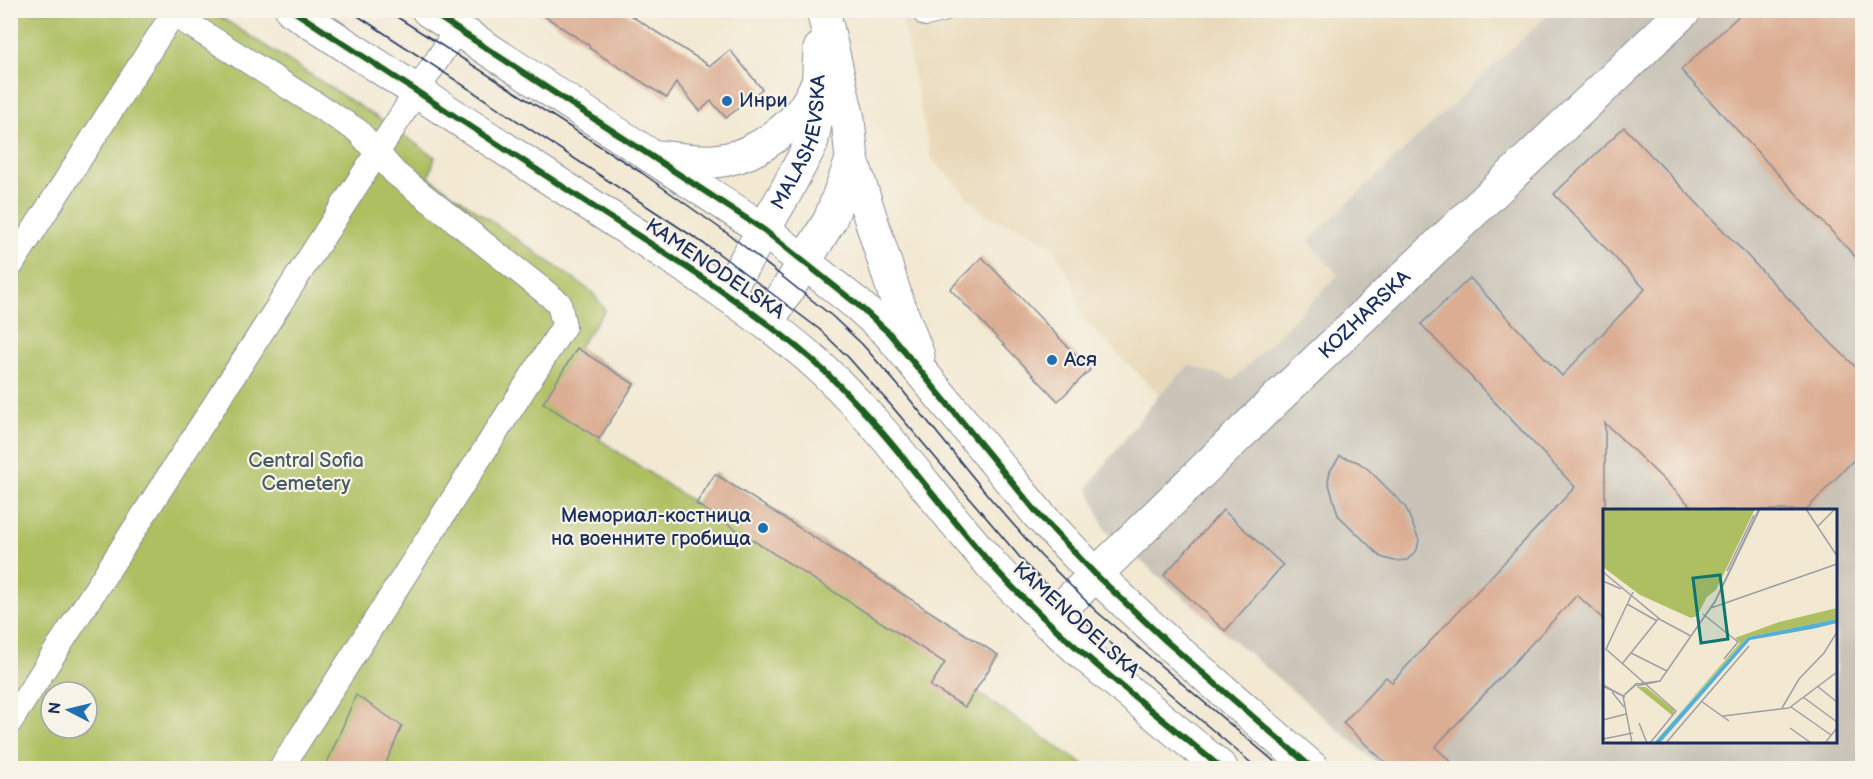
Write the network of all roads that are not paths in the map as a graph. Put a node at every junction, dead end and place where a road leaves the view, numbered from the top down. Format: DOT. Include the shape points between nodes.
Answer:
graph roads {
  1 [pos="292,10"];
  2 [pos="428,10"];
  3 [pos="822,10"];
  4 [pos="1685,10"];
  5 [pos="170,12"];
  6 [pos="457,29"];
  7 [pos="820,80"];
  8 [pos="417,91"];
  9 [pos="378,153"];
  10 [pos="653,156"];
  11 [pos="852,160"];
  12 [pos="764,230"];
  13 [pos="803,261"];
  14 [pos="10,267"];
  15 [pos="726,294"];
  16 [pos="767,323"];
  17 [pos="926,377"];
  18 [pos="1096,575"];
  19 [pos="1047,622"];
  20 [pos="10,722"];
  21 [pos="281,768"];
  22 [pos="1221,768"];
  23 [pos="1312,768"];
  1 -- 8 [label="street, KAMENODELSKA"];
  2 -- 6 [label="street"];
  3 -- 7 [label="street, MALASHEVSKA"];
  3 -- 11 [label="street, MALASHEVSKA" via="848,119"];
  4 -- 18 [label="street, KOZHARSKA"];
  5 -- 9 [label="lane" via="358,131"];
  5 -- 14 [label="lane"];
  6 -- 8 [label="lane"];
  6 -- 10 [label="street"];
  7 -- 10 [label="street" via="802,111 784,130 755,150 716,161"];
  7 -- 12 [label="street, MALASHEVSKA" via="811,144"];
  8 -- 9 [label="lane"];
  8 -- 15 [label="street, KAMENODELSKA"];
  9 -- 20 [label="lane"];
  9 -- 21 [label="lane" via="395,173 559,303 564,326"];
  10 -- 12 [label="street"];
  11 -- 13 [label="street, MALASHEVSKA" via="830,220"];
  11 -- 17 [label="street"];
  12 -- 13 [label="street"];
  12 -- 15 [label="street, MALASHEVSKA"];
  13 -- 16 [label="street, MALASHEVSKA"];
  13 -- 17 [label="street" via="889,333"];
  15 -- 16 [label="street, KAMENODELSKA"];
  16 -- 19 [label="street, KAMENODELSKA" via="850,396 971,541"];
  17 -- 18 [label="street" via="1039,515"];
  18 -- 19 [label="street, KOZHARSKA"];
  18 -- 23 [label="street"];
  19 -- 22 [label="street, KAMENODELSKA"];
}
